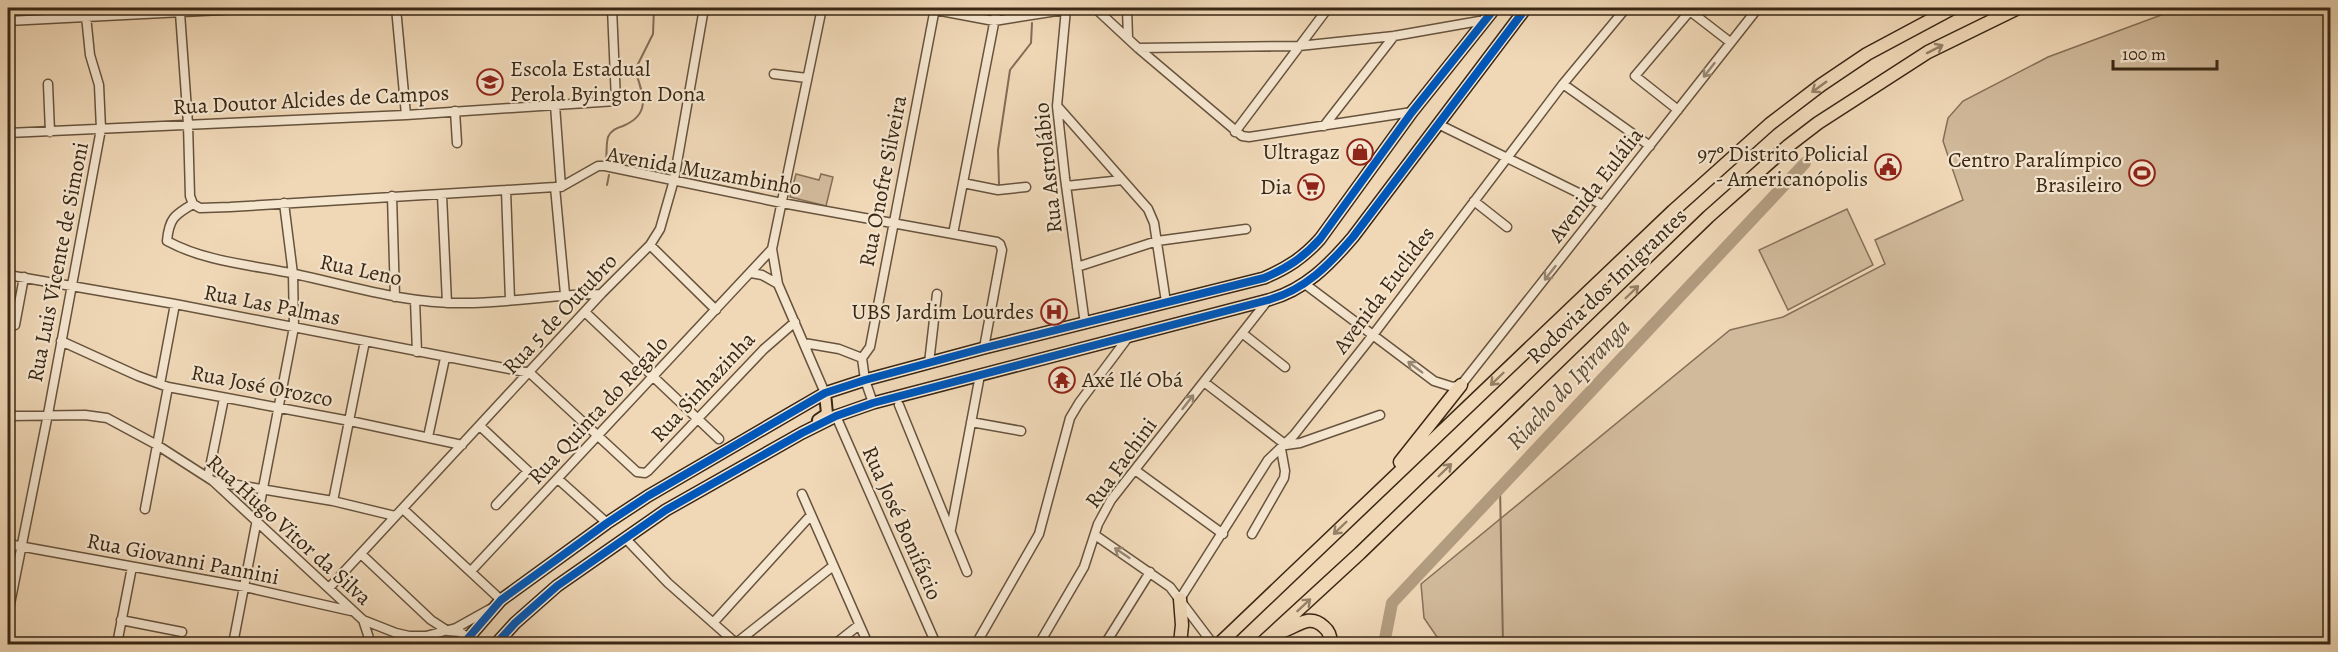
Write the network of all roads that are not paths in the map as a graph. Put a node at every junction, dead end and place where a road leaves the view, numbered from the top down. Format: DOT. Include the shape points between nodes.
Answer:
graph roads {
  1 [pos="78,8"];
  2 [pos="261,8"];
  3 [pos="396,8"];
  4 [pos="612,8"];
  5 [pos="704,8"];
  6 [pos="822,8"];
  7 [pos="931,8"];
  8 [pos="997,8"];
  9 [pos="1076,8"];
  10 [pos="1095,8"];
  11 [pos="1127,8"];
  12 [pos="1328,8"];
  13 [pos="1495,8"];
  14 [pos="1526,8"];
  15 [pos="1626,8"];
  16 [pos="1758,8"];
  17 [pos="1953,8"];
  18 [pos="2018,8"];
  19 [pos="1066,9"];
  20 [pos="1688,9"];
  21 [pos="180,13"];
  22 [pos="86,16"];
  23 [pos="69,17"];
  24 [pos="1485,20"];
  25 [pos="8,21"];
  26 [pos="994,21"];
  27 [pos="1394,36"];
  28 [pos="1128,38"];
  29 [pos="1730,42"];
  30 [pos="1299,46"];
  31 [pos="1138,48"];
  32 [pos="774,74"];
  33 [pos="807,78"];
  34 [pos="48,84"];
  35 [pos="1563,84"];
  36 [pos="555,105"];
  37 [pos="1057,106"];
  38 [pos="1678,110"];
  39 [pos="455,111"];
  40 [pos="1412,112"];
  41 [pos="406,114"];
  42 [pos="188,124"];
  43 [pos="1438,124"];
  44 [pos="1324,126"];
  45 [pos="101,129"];
  46 [pos="50,132"];
  47 [pos="1235,132"];
  48 [pos="8,133"];
  49 [pos="457,143"];
  50 [pos="1650,146"];
  51 [pos="1507,158"];
  52 [pos="674,180"];
  53 [pos="1122,180"];
  54 [pos="963,183"];
  55 [pos="1066,186"];
  56 [pos="558,187"];
  57 [pos="1026,187"];
  58 [pos="506,190"];
  59 [pos="442,195"];
  60 [pos="392,196"];
  61 [pos="1474,201"];
  62 [pos="284,203"];
  63 [pos="782,203"];
  64 [pos="193,204"];
  65 [pos="1603,205"];
  66 [pos="893,224"];
  67 [pos="1507,227"];
  68 [pos="1246,229"];
  69 [pos="953,234"];
  70 [pos="1157,241"];
  71 [pos="650,245"];
  72 [pos="772,249"];
  73 [pos="1077,267"];
  74 [pos="751,273"];
  75 [pos="8,274"];
  76 [pos="292,274"];
  77 [pos="24,277"];
  78 [pos="1305,284"];
  79 [pos="71,285"];
  80 [pos="778,285"];
  81 [pos="565,294"];
  82 [pos="601,294"];
  83 [pos="937,294"];
  84 [pos="395,297"];
  85 [pos="415,300"];
  86 [pos="510,300"];
  87 [pos="1268,300"];
  88 [pos="1166,302"];
  89 [pos="447,303"];
  90 [pos="175,304"];
  91 [pos="716,310"];
  92 [pos="586,313"];
  93 [pos="795,322"];
  94 [pos="1085,324"];
  95 [pos="15,325"];
  96 [pos="294,327"];
  97 [pos="1242,333"];
  98 [pos="1373,335"];
  99 [pos="1129,336"];
  100 [pos="365,341"];
  101 [pos="61,342"];
  102 [pos="804,343"];
  103 [pos="824,347"];
  104 [pos="984,348"];
  105 [pos="417,352"];
  106 [pos="445,358"];
  107 [pos="862,358"];
  108 [pos="811,360"];
  109 [pos="929,363"];
  110 [pos="1285,367"];
  111 [pos="530,373"];
  112 [pos="980,375"];
  113 [pos="653,377"];
  114 [pos="865,380"];
  115 [pos="1204,382"];
  116 [pos="1461,385"];
  117 [pos="164,386"];
  118 [pos="825,393"];
  119 [pos="224,398"];
  120 [pos="873,403"];
  121 [pos="899,405"];
  122 [pos="279,408"];
  123 [pos="48,414"];
  124 [pos="1380,415"];
  125 [pos="8,416"];
  126 [pos="836,416"];
  127 [pos="698,419"];
  128 [pos="350,421"];
  129 [pos="971,422"];
  130 [pos="480,426"];
  131 [pos="1021,431"];
  132 [pos="802,433"];
  133 [pos="597,436"];
  134 [pos="429,437"];
  135 [pos="719,440"];
  136 [pos="157,445"];
  137 [pos="462,445"];
  138 [pos="1284,447"];
  139 [pos="1135,470"];
  140 [pos="211,479"];
  141 [pos="558,479"];
  142 [pos="263,490"];
  143 [pos="802,494"];
  144 [pos="1369,500"];
  145 [pos="333,501"];
  146 [pos="496,505"];
  147 [pos="145,509"];
  148 [pos="403,509"];
  149 [pos="811,515"];
  150 [pos="395,516"];
  151 [pos="257,521"];
  152 [pos="607,523"];
  153 [pos="951,529"];
  154 [pos="1223,534"];
  155 [pos="1252,534"];
  156 [pos="1095,535"];
  157 [pos="626,538"];
  158 [pos="8,544"];
  159 [pos="21,547"];
  160 [pos="360,554"];
  161 [pos="833,566"];
  162 [pos="132,567"];
  163 [pos="471,571"];
  164 [pos="967,572"];
  165 [pos="1150,572"];
  166 [pos="245,587"];
  167 [pos="329,588"];
  168 [pos="1180,599"];
  169 [pos="501,600"];
  170 [pos="492,609"];
  171 [pos="352,611"];
  172 [pos="8,614"];
  173 [pos="121,620"];
  174 [pos="363,620"];
  175 [pos="712,623"];
  176 [pos="859,625"];
  177 [pos="448,631"];
  178 [pos="182,632"];
  179 [pos="1274,632"];
  180 [pos="469,642"];
  181 [pos="736,644"];
  182 [pos="117,645"];
  183 [pos="233,645"];
  184 [pos="370,645"];
  185 [pos="496,645"];
  186 [pos="835,645"];
  187 [pos="868,645"];
  188 [pos="936,645"];
  189 [pos="976,645"];
  190 [pos="1038,645"];
  191 [pos="1105,645"];
  192 [pos="1180,645"];
  193 [pos="1213,645"];
  194 [pos="1219,645"];
  195 [pos="1261,645"];
  196 [pos="1331,645"];
  1 -- 23 [label="street"];
  2 -- 21 [label="street"];
  3 -- 41 [label="street"];
  4 -- 36 [label="street, Rua Doutor Alcides de Campos" via="616,101"];
  5 -- 52 [label="street, Rua 5 de Outubro"];
  6 -- 33 [label="street"];
  7 -- 26 [label="street"];
  7 -- 66 [label="street, Rua Onofre Silveira"];
  8 -- 26 [label="street"];
  9 -- 19 [label="street"];
  10 -- 28 [label="street"];
  11 -- 28 [label="street"];
  12 -- 30 [label="street"];
  13 -- 24 [label="main road"];
  14 -- 43 [label="main road"];
  15 -- 35 [label="street, Avenida Euclides"];
  16 -- 29 [label="street, Avenida Eulália"];
  17 -- 144 [label="highway, Rodovia dos Imigrantes, one-way" via="1867,54 1770,124 1664,219"];
  179 -- 18 [label="highway, Rodovia dos Imigrantes, one-way" via="1780,153 1818,123 1928,52"];
  19 -- 26 [label="street"];
  19 -- 37 [label="street, Rua Astrolábio"];
  20 -- 29 [label="street"];
  20 -- 38 [label="street" via="1635,76"];
  21 -- 22 [label="street"];
  21 -- 42 [label="street"];
  22 -- 23 [label="street"];
  22 -- 45 [label="street, Rua Luis Vicente de Simoni" via="90,55 99,85"];
  23 -- 25 [label="street"];
  24 -- 27 [label="street"];
  24 -- 40 [label="main road"];
  26 -- 54 [label="street"];
  27 -- 30 [label="street"];
  27 -- 44 [label="street"];
  28 -- 31 [label="street"];
  29 -- 38 [label="street, Avenida Eulália, one-way"];
  30 -- 31 [label="street"];
  30 -- 47 [label="street"];
  31 -- 47 [label="street"];
  32 -- 33 [label="street"];
  33 -- 63 [label="street"];
  34 -- 46 [label="street"];
  35 -- 50 [label="street"];
  35 -- 51 [label="street, Avenida Euclides"];
  36 -- 39 [label="street, Rua Doutor Alcides de Campos"];
  36 -- 56 [label="street"];
  37 -- 53 [label="street"];
  37 -- 55 [label="street, Rua Astrolábio"];
  38 -- 50 [label="street, Avenida Eulália"];
  39 -- 41 [label="street, Rua Doutor Alcides de Campos"];
  39 -- 49 [label="street"];
  40 -- 44 [label="street"];
  40 -- 88 [label="main road" via="1306,255 1264,278"];
  41 -- 42 [label="street, Rua Doutor Alcides de Campos"];
  42 -- 45 [label="street, Rua Doutor Alcides de Campos"];
  42 -- 64 [label="street" via="189,196"];
  43 -- 51 [label="street"];
  43 -- 78 [label="main road" via="1353,237"];
  44 -- 47 [label="street" via="1249,137"];
  45 -- 46 [label="street, Rua Doutor Alcides de Campos"];
  45 -- 79 [label="street, Rua Luis Vicente de Simoni"];
  46 -- 48 [label="street, Rua Doutor Alcides de Campos"];
  50 -- 65 [label="street, Avenida Eulália"];
  51 -- 61 [label="street, Avenida Euclides"];
  51 -- 65 [label="street"];
  52 -- 56 [label="street, Avenida Muzambinho" via="598,166"];
  52 -- 63 [label="street, Avenida Muzambinho"];
  52 -- 71 [label="street, Rua 5 de Outubro" via="660,229"];
  53 -- 55 [label="street"];
  53 -- 70 [label="street" via="1148,209"];
  54 -- 57 [label="street" via="998,190"];
  54 -- 69 [label="street"];
  55 -- 73 [label="street, Rua Astrolábio"];
  56 -- 58 [label="street, Avenida Muzambinho"];
  56 -- 81 [label="street"];
  58 -- 59 [label="street, Avenida Muzambinho"];
  58 -- 86 [label="street"];
  59 -- 60 [label="street, Avenida Muzambinho"];
  59 -- 89 [label="street"];
  60 -- 62 [label="street, Avenida Muzambinho"];
  60 -- 84 [label="street"];
  61 -- 67 [label="street"];
  61 -- 98 [label="street, Avenida Euclides"];
  62 -- 64 [label="street, Avenida Muzambinho" via="200,208"];
  62 -- 76 [label="street"];
  63 -- 66 [label="street, Avenida Muzambinho"];
  63 -- 72 [label="street"];
  64 -- 76 [label="street, Rua Leno" via="172,219 167,241 199,255"];
  65 -- 116 [label="street, Avenida Eulália, one-way"];
  66 -- 69 [label="street, Avenida Muzambinho"];
  66 -- 107 [label="street, Rua Onofre Silveira" via="870,347"];
  68 -- 70 [label="street"];
  69 -- 104 [label="street, Avenida Muzambinho" via="997,242 1002,250"];
  70 -- 73 [label="street"];
  70 -- 88 [label="street"];
  71 -- 82 [label="street, Rua 5 de Outubro"];
  71 -- 91 [label="street"];
  72 -- 74 [label="street, Rua Quinta do Regalo"];
  72 -- 80 [label="street"];
  73 -- 94 [label="street, Rua Astrolábio"];
  74 -- 80 [label="street"];
  74 -- 91 [label="street, Rua Quinta do Regalo"];
  75 -- 77 [label="street, Rua Las Palmas"];
  76 -- 84 [label="street, Rua Leno"];
  76 -- 96 [label="street"];
  77 -- 79 [label="street, Rua Las Palmas"];
  77 -- 95 [label="street"];
  78 -- 87 [label="main road"];
  78 -- 98 [label="street"];
  79 -- 90 [label="street, Rua Las Palmas"];
  79 -- 101 [label="street, Rua Luis Vicente de Simoni"];
  80 -- 93 [label="street"];
  81 -- 82 [label="street, Rua Leno"];
  81 -- 86 [label="street, Rua Leno"];
  82 -- 92 [label="street, Rua 5 de Outubro"];
  83 -- 109 [label="street"];
  84 -- 85 [label="street, Rua Leno"];
  85 -- 89 [label="street, Rua Leno"];
  85 -- 105 [label="street"];
  86 -- 89 [label="street, Rua Leno"];
  87 -- 97 [label="street, Rua Fachini"];
  87 -- 99 [label="main road"];
  88 -- 94 [label="main road"];
  90 -- 96 [label="street, Rua Las Palmas"];
  90 -- 117 [label="street"];
  91 -- 113 [label="street, Rua Quinta do Regalo"];
  92 -- 111 [label="street, Rua 5 de Outubro"];
  92 -- 113 [label="street"];
  93 -- 102 [label="street"];
  93 -- 127 [label="street, Rua Sinhazinha"];
  94 -- 104 [label="main road"];
  96 -- 100 [label="street, Rua Las Palmas"];
  96 -- 122 [label="street"];
  97 -- 110 [label="street"];
  97 -- 115 [label="street, Rua Fachini"];
  116 -- 98 [label="street, one-way" via="1453,387 1434,381"];
  98 -- 138 [label="street, Avenida Euclides"];
  99 -- 112 [label="main road"];
  99 -- 189 [label="street" via="1070,418 1039,534"];
  100 -- 105 [label="street, Rua Las Palmas"];
  100 -- 128 [label="street"];
  101 -- 117 [label="street, Rua José Orozco"];
  101 -- 123 [label="street, Rua Luis Vicente de Simoni"];
  102 -- 103 [label="street"];
  102 -- 108 [label="street"];
  103 -- 107 [label="street"];
  103 -- 108 [label="street"];
  104 -- 109 [label="main road"];
  105 -- 106 [label="street, Rua Las Palmas"];
  106 -- 111 [label="street, Rua Las Palmas"];
  106 -- 134 [label="street"];
  107 -- 114 [label="street, Rua Onofre Silveira"];
  108 -- 118 [label="street"];
  109 -- 114 [label="main road"];
  111 -- 130 [label="street, Rua 5 de Outubro"];
  111 -- 133 [label="street"];
  112 -- 120 [label="main road"];
  112 -- 129 [label="street"];
  113 -- 127 [label="street"];
  113 -- 133 [label="street, Rua Quinta do Regalo"];
  114 -- 118 [label="main road"];
  114 -- 120 [label="street, Rua Onofre Silveira"];
  115 -- 138 [label="street"];
  139 -- 115 [label="street, Rua Fachini, one-way"];
  116 -- 144 [label="highway"];
  117 -- 119 [label="street, Rua José Orozco"];
  117 -- 136 [label="street"];
  118 -- 132 [label="main road" via="827,414"];
  118 -- 152 [label="main road"];
  119 -- 122 [label="street, Rua José Orozco"];
  119 -- 140 [label="street"];
  120 -- 126 [label="main road"];
  121 -- 153 [label="street"];
  122 -- 128 [label="street, Rua José Orozco"];
  122 -- 142 [label="street"];
  123 -- 125 [label="street, Rua Hugo Vitor da Silva"];
  123 -- 136 [label="street, Rua Hugo Vitor da Silva" via="107,418"];
  123 -- 159 [label="street, Rua Luis Vicente de Simoni"];
  124 -- 138 [label="street"];
  126 -- 132 [label="main road"];
  126 -- 188 [label="street, Rua José Bonifácio"];
  127 -- 133 [label="street, Rua Sinhazinha" via="648,471 637,472"];
  127 -- 135 [label="street"];
  128 -- 134 [label="street, Rua José Orozco"];
  128 -- 145 [label="street"];
  129 -- 131 [label="street"];
  129 -- 153 [label="street"];
  130 -- 137 [label="street, Rua 5 de Outubro"];
  130 -- 146 [label="street" via="528,471"];
  132 -- 157 [label="main road" via="666,510"];
  133 -- 141 [label="street, Rua Quinta do Regalo"];
  134 -- 137 [label="street, Rua José Orozco"];
  136 -- 140 [label="street, Rua Hugo Vitor da Silva"];
  136 -- 147 [label="street"];
  137 -- 148 [label="street, Rua 5 de Outubro"];
  138 -- 154 [label="street, Avenida Euclides" via="1268,460"];
  138 -- 155 [label="street" via="1284,478"];
  139 -- 154 [label="street"];
  139 -- 156 [label="street, Rua Fachini" via="1103,512"];
  140 -- 142 [label="street"];
  140 -- 151 [label="street, Rua Hugo Vitor da Silva"];
  141 -- 152 [label="street"];
  141 -- 163 [label="street, Rua Quinta do Regalo"];
  142 -- 145 [label="street"];
  142 -- 151 [label="street"];
  143 -- 149 [label="street"];
  144 -- 194 [label="highway, Rodovia dos Imigrantes, one-way"];
  145 -- 150 [label="street"];
  148 -- 150 [label="street, Rua 5 de Outubro"];
  148 -- 163 [label="street"];
  149 -- 161 [label="street"];
  149 -- 175 [label="street"];
  150 -- 160 [label="street, Rua 5 de Outubro"];
  151 -- 166 [label="street"];
  151 -- 167 [label="street, Rua Hugo Vitor da Silva"];
  152 -- 169 [label="main road"];
  153 -- 164 [label="street"];
  154 -- 168 [label="street, Avenida Euclides"];
  165 -- 156 [label="street, one-way"];
  156 -- 190 [label="street, Rua Fachini" via="1084,567"];
  157 -- 175 [label="street"];
  157 -- 185 [label="main road" via="557,586"];
  158 -- 159 [label="street, Rua Giovanni Pannini"];
  159 -- 162 [label="street, Rua Giovanni Pannini"];
  159 -- 172 [label="street, Rua Luis Vicente de Simoni"];
  160 -- 167 [label="street, Rua 5 de Outubro"];
  160 -- 177 [label="street" via="430,620"];
  161 -- 176 [label="street"];
  161 -- 181 [label="street"];
  162 -- 166 [label="street, Rua Giovanni Pannini"];
  162 -- 173 [label="street"];
  163 -- 169 [label="street"];
  165 -- 168 [label="street"];
  165 -- 191 [label="street"];
  166 -- 171 [label="street, Rua Giovanni Pannini"];
  166 -- 183 [label="street"];
  167 -- 171 [label="street, Rua Hugo Vitor da Silva"];
  168 -- 192 [label="highway"];
  168 -- 193 [label="street"];
  169 -- 170 [label="main road"];
  170 -- 177 [label="street, Rua Hugo Vitor da Silva"];
  170 -- 180 [label="main road"];
  171 -- 174 [label="street, Rua Hugo Vitor da Silva"];
  173 -- 178 [label="street"];
  173 -- 182 [label="street"];
  174 -- 177 [label="street, Rua Hugo Vitor da Silva" via="410,636"];
  174 -- 184 [label="street"];
  175 -- 181 [label="street"];
  176 -- 186 [label="street"];
  176 -- 187 [label="street"];
  177 -- 180 [label="street, Rua Hugo Vitor da Silva" via="460,632"];
  179 -- 195 [label="highway, Rodovia dos Imigrantes"];
  179 -- 196 [label="highway" via="1312,621 1325,627"];
}
